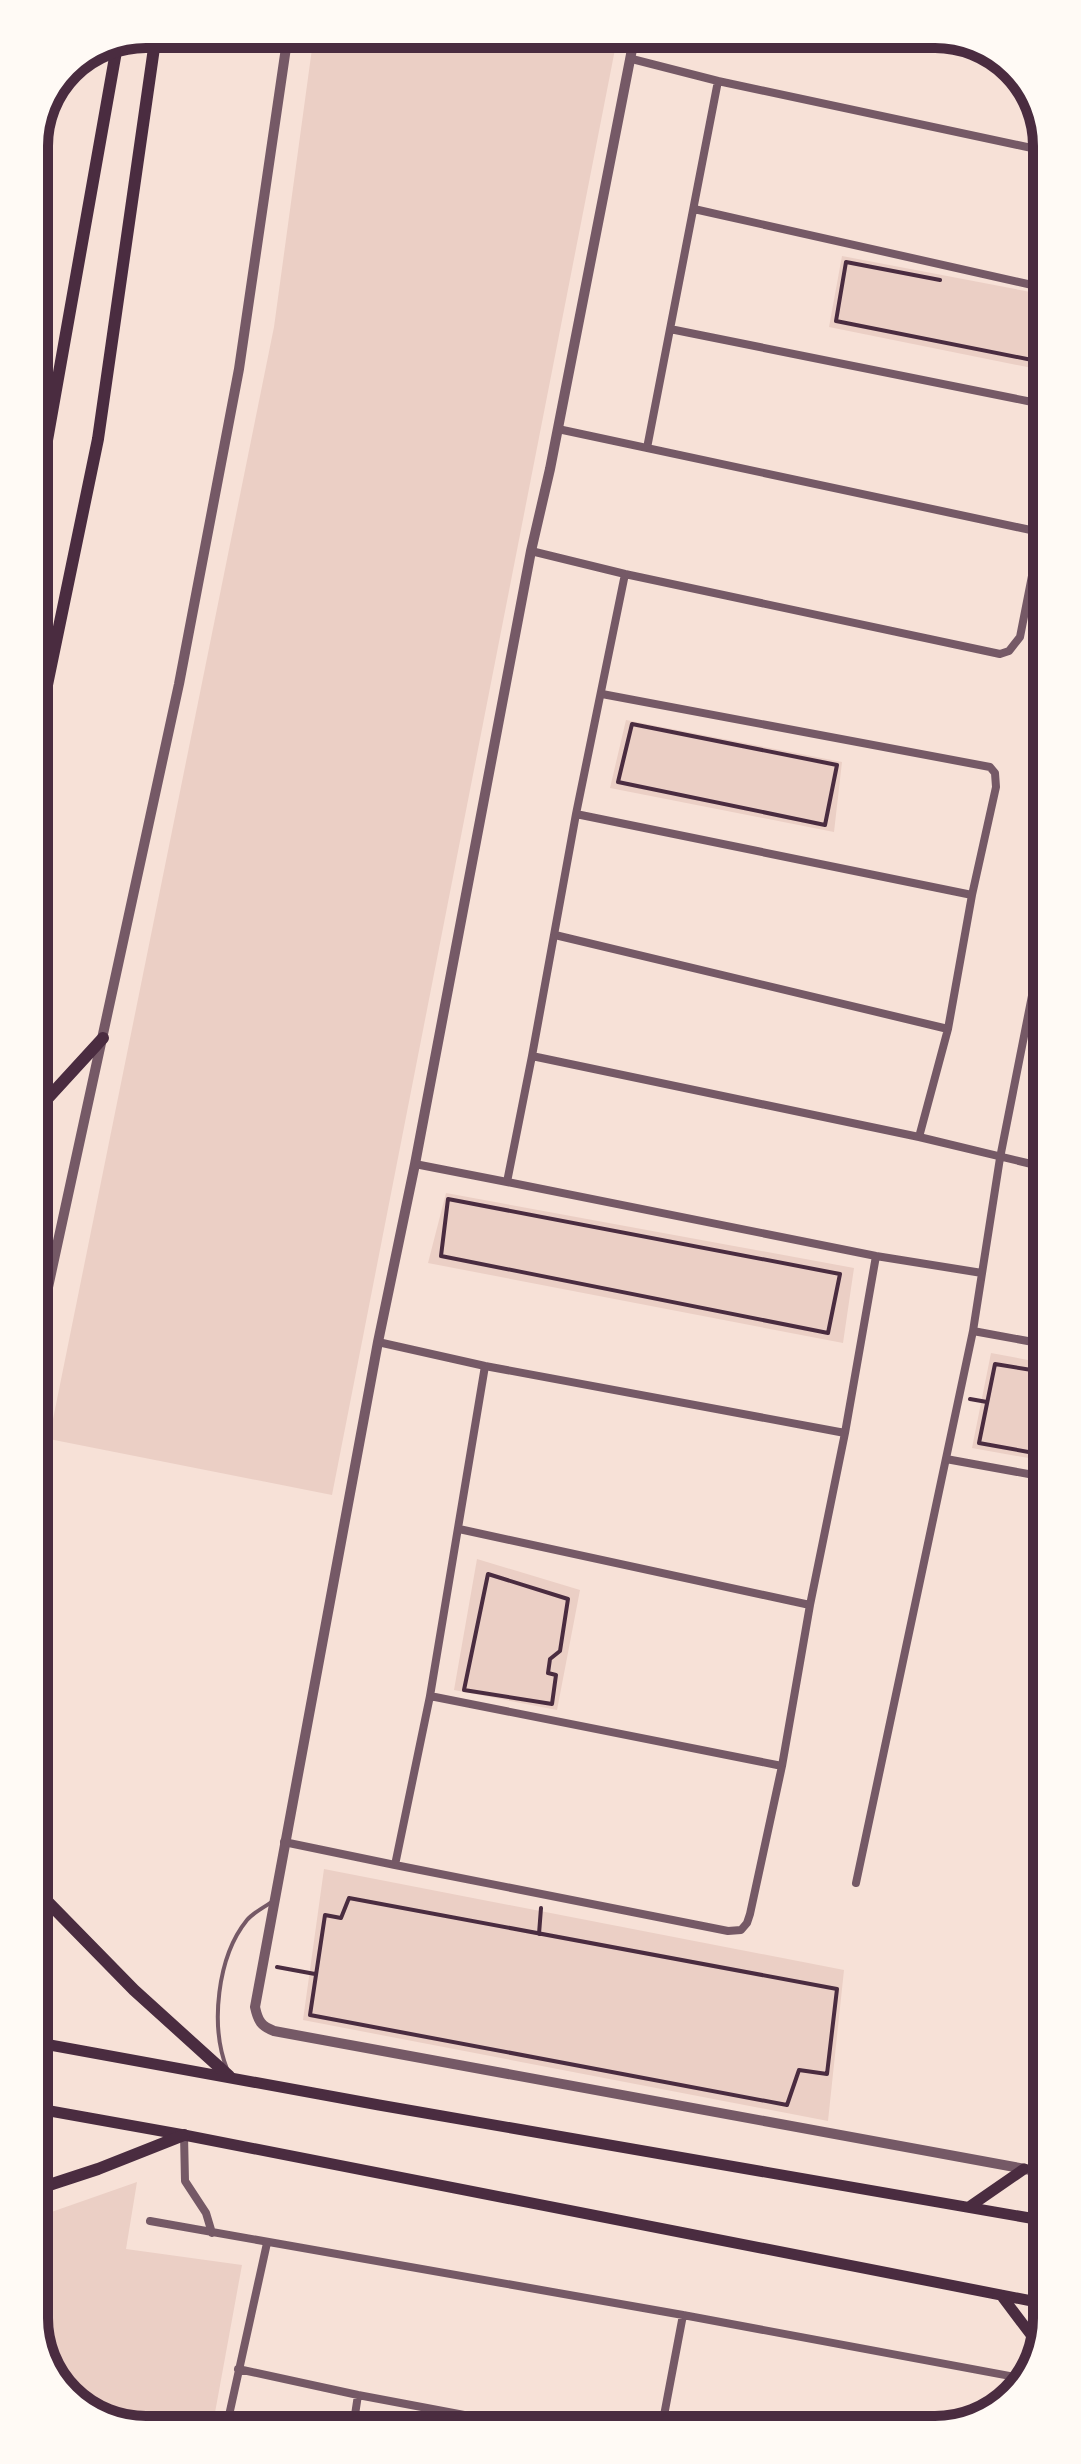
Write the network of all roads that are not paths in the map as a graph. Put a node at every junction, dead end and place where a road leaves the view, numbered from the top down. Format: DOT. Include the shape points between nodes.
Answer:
graph roads {
  1 [pos="154,48"];
  2 [pos="286,48"];
  3 [pos="633,48"];
  4 [pos="116,53"];
  5 [pos="632,59"];
  6 [pos="718,81"];
  7 [pos="1033,148"];
  8 [pos="694,209"];
  9 [pos="1033,285"];
  10 [pos="670,329"];
  11 [pos="1033,402"];
  12 [pos="558,429"];
  13 [pos="48,435"];
  14 [pos="647,448"];
  15 [pos="1033,527"];
  16 [pos="531,551"];
  17 [pos="1033,570"];
  18 [pos="625,574"];
  19 [pos="48,680"];
  20 [pos="602,694"];
  21 [pos="576,814"];
  22 [pos="972,895"];
  23 [pos="555,935"];
  24 [pos="1033,991"];
  25 [pos="948,1029"];
  26 [pos="103,1038"];
  27 [pos="532,1056"];
  28 [pos="48,1098"];
  29 [pos="919,1137"];
  30 [pos="1000,1158"];
  31 [pos="415,1164"];
  32 [pos="1033,1165"];
  33 [pos="507,1182"];
  34 [pos="876,1256"];
  35 [pos="982,1273"];
  36 [pos="48,1288"];
  37 [pos="973,1331"];
  38 [pos="378,1342"];
  39 [pos="1033,1342"];
  40 [pos="485,1366"];
  41 [pos="845,1433"];
  42 [pos="946,1459"];
  43 [pos="1033,1475"];
  44 [pos="459,1529"];
  45 [pos="810,1605"];
  46 [pos="430,1696"];
  47 [pos="782,1766"];
  48 [pos="284,1842"];
  49 [pos="395,1865"];
  50 [pos="856,1883"];
  51 [pos="274,1900"];
  52 [pos="48,1902"];
  53 [pos="48,2045"];
  54 [pos="229,2076"];
  55 [pos="48,2111"];
  56 [pos="184,2135"];
  57 [pos="1024,2169"];
  58 [pos="1033,2171"];
  59 [pos="48,2185"];
  60 [pos="969,2207"];
  61 [pos="1033,2218"];
  62 [pos="150,2221"];
  63 [pos="212,2233"];
  64 [pos="267,2243"];
  65 [pos="1001,2295"];
  66 [pos="1033,2301"];
  67 [pos="683,2315"];
  68 [pos="1031,2335"];
  69 [pos="238,2369"];
  70 [pos="1013,2377"];
  71 [pos="358,2395"];
  72 [pos="229,2416"];
  73 [pos="355,2416"];
  74 [pos="470,2416"];
  75 [pos="664,2416"];
  1 -- 19 [label="main road" via="98,439"];
  2 -- 26 [label="street" via="239,369"];
  3 -- 5 [label="street"];
  4 -- 13 [label="main road"];
  5 -- 6 [label="street"];
  5 -- 12 [label="street"];
  6 -- 7 [label="street"];
  6 -- 8 [label="street"];
  8 -- 9 [label="street"];
  8 -- 10 [label="street"];
  10 -- 11 [label="street"];
  10 -- 14 [label="street"];
  12 -- 14 [label="street"];
  12 -- 16 [label="street"];
  14 -- 15 [label="street"];
  16 -- 18 [label="street"];
  16 -- 31 [label="street"];
  17 -- 18 [label="street" via="1020,637 1000,654"];
  18 -- 20 [label="street"];
  20 -- 21 [label="street"];
  20 -- 22 [label="street" via="990,767 996,787"];
  21 -- 22 [label="street"];
  21 -- 23 [label="street"];
  22 -- 25 [label="street"];
  23 -- 25 [label="street"];
  23 -- 27 [label="street"];
  24 -- 30 [label="street"];
  25 -- 29 [label="street"];
  26 -- 28 [label="main road"];
  26 -- 36 [label="street"];
  27 -- 29 [label="street"];
  27 -- 33 [label="street"];
  29 -- 30 [label="street"];
  30 -- 32 [label="street"];
  30 -- 35 [label="street"];
  31 -- 33 [label="street"];
  31 -- 38 [label="street"];
  33 -- 34 [label="street"];
  34 -- 35 [label="street"];
  34 -- 41 [label="street"];
  35 -- 37 [label="street"];
  37 -- 39 [label="street"];
  37 -- 42 [label="street"];
  38 -- 40 [label="street"];
  38 -- 48 [label="street"];
  40 -- 41 [label="street"];
  40 -- 44 [label="street"];
  41 -- 45 [label="street"];
  42 -- 43 [label="street"];
  42 -- 50 [label="street"];
  44 -- 45 [label="street"];
  44 -- 46 [label="street"];
  45 -- 47 [label="street"];
  46 -- 47 [label="street"];
  46 -- 49 [label="street"];
  47 -- 49 [label="street" via="750,1914 741,1930"];
  48 -- 49 [label="street"];
  48 -- 51 [label="street"];
  51 -- 54 [label="lane" via="248,1919 229,1950 217,2011 220,2051"];
  51 -- 57 [label="street" via="255,2007 264,2027 274,2031"];
  52 -- 54 [label="main road"];
  53 -- 54 [label="main road"];
  54 -- 60 [label="main road"];
  55 -- 56 [label="main road"];
  56 -- 59 [label="main road"];
  56 -- 63 [label="street" via="185,2181"];
  56 -- 65 [label="main road"];
  57 -- 58 [label="street"];
  57 -- 60 [label="main road"];
  60 -- 61 [label="main road"];
  62 -- 63 [label="street"];
  63 -- 64 [label="street"];
  64 -- 67 [label="street"];
  64 -- 69 [label="street"];
  65 -- 66 [label="main road"];
  65 -- 68 [label="main road"];
  67 -- 70 [label="street"];
  67 -- 75 [label="street"];
  69 -- 71 [label="street"];
  69 -- 72 [label="street"];
  71 -- 73 [label="street"];
  71 -- 74 [label="street"];
}
